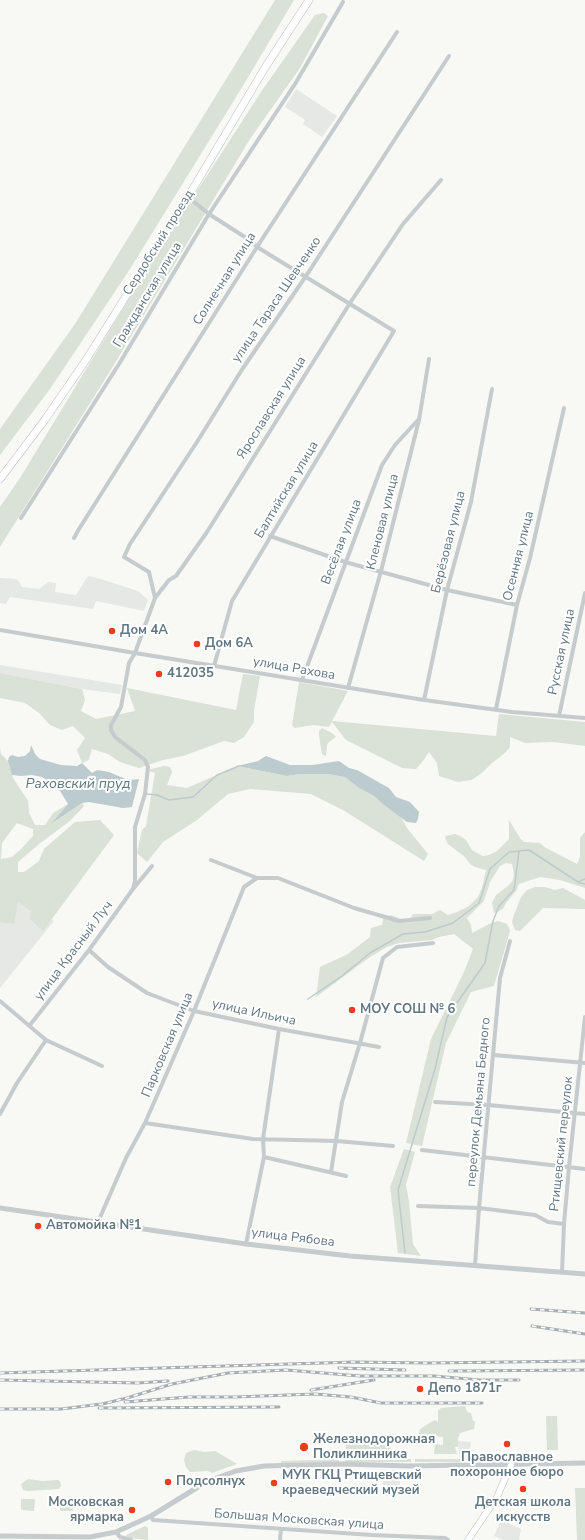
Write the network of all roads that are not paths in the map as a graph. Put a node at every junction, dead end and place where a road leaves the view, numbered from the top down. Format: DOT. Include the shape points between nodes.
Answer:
graph roads {
  1 [pos="309,0"];
  2 [pos="343,2"];
  3 [pos="397,32"];
  4 [pos="449,56"];
  5 [pos="441,180"];
  6 [pos="188,197"];
  7 [pos="209,214"];
  8 [pos="257,247"];
  9 [pos="306,276"];
  10 [pos="350,303"];
  11 [pos="429,359"];
  12 [pos="492,389"];
  13 [pos="564,408"];
  14 [pos="418,420"];
  15 [pos="0,479"];
  16 [pos="21,518"];
  17 [pos="270,536"];
  18 [pos="74,538"];
  19 [pos="345,562"];
  20 [pos="381,571"];
  21 [pos="447,590"];
  22 [pos="585,594"];
  23 [pos="155,598"];
  24 [pos="517,605"];
  25 [pos="0,630"];
  26 [pos="135,653"];
  27 [pos="214,666"];
  28 [pos="302,680"];
  29 [pos="348,688"];
  30 [pos="424,700"];
  31 [pos="496,709"];
  32 [pos="558,716"];
  33 [pos="585,718"];
  34 [pos="148,767"];
  35 [pos="211,860"];
  36 [pos="152,866"];
  37 [pos="257,878"];
  38 [pos="133,889"];
  39 [pos="430,918"];
  40 [pos="510,941"];
  41 [pos="433,944"];
  42 [pos="89,950"];
  43 [pos="0,1001"];
  44 [pos="194,1011"];
  45 [pos="585,1017"];
  46 [pos="30,1025"];
  47 [pos="279,1029"];
  48 [pos="46,1040"];
  49 [pos="360,1043"];
  50 [pos="378,1047"];
  51 [pos="494,1055"];
  52 [pos="583,1063"];
  53 [pos="102,1066"];
  54 [pos="435,1102"];
  55 [pos="488,1105"];
  56 [pos="576,1113"];
  57 [pos="0,1114"];
  58 [pos="585,1114"];
  59 [pos="145,1123"];
  60 [pos="263,1139"];
  61 [pos="336,1141"];
  62 [pos="393,1146"];
  63 [pos="422,1150"];
  64 [pos="264,1157"];
  65 [pos="484,1158"];
  66 [pos="569,1168"];
  67 [pos="585,1169"];
  68 [pos="331,1172"];
  69 [pos="346,1176"];
  70 [pos="418,1206"];
  71 [pos="0,1208"];
  72 [pos="479,1208"];
  73 [pos="98,1222"];
  74 [pos="564,1224"];
  75 [pos="246,1244"];
  76 [pos="475,1265"];
  77 [pos="562,1272"];
  78 [pos="585,1274"];
  79 [pos="585,1463"];
  80 [pos="511,1465"];
  81 [pos="151,1516"];
  82 [pos="282,1528"];
  83 [pos="116,1532"];
  84 [pos="0,1536"];
  85 [pos="131,1540"];
  86 [pos="280,1540"];
  87 [pos="448,1540"];
  88 [pos="468,1540"];
  1 -- 6 [label="main road, Сердобский проезд" via="266,66"];
  2 -- 7 [label="street, Гражданская улица" via="295,84"];
  3 -- 8 [label="street, Солнечная улица"];
  4 -- 9 [label="street, улица Тараса Шевченко"];
  5 -- 10 [label="street, Ярославская улица" via="403,224"];
  6 -- 7 [label="street"];
  6 -- 15 [label="main road, Сердобский проезд" via="86,360"];
  7 -- 8 [label="street"];
  7 -- 16 [label="street, Гражданская улица" via="119,364"];
  8 -- 9 [label="street"];
  8 -- 18 [label="street, Солнечная улица"];
  9 -- 10 [label="street"];
  9 -- 23 [label="street, улица Тараса Шевченко" via="243,368 124,556 149,572"];
  10 -- 17 [label="street, Балтийская улица" via="394,331"];
  10 -- 23 [label="street, Ярославская улица" via="207,532 176,576 168,580"];
  11 -- 14 [label="street, Кленовая улица"];
  12 -- 21 [label="street, Берёзовая улица" via="471,502"];
  13 -- 24 [label="street, Осенняя улица"];
  14 -- 19 [label="street, Весёлая улица" via="395,445 382,465"];
  14 -- 20 [label="street, Кленовая улица"];
  17 -- 19 [label="street"];
  17 -- 27 [label="street, Балтийская улица" via="232,601"];
  19 -- 20 [label="street"];
  19 -- 28 [label="street, Весёлая улица"];
  20 -- 21 [label="street"];
  20 -- 29 [label="street, Кленовая улица"];
  21 -- 24 [label="street"];
  21 -- 30 [label="street, Берёзовая улица"];
  22 -- 32 [label="street, Русская улица"];
  23 -- 26 [label="street, Ярославская улица"];
  24 -- 31 [label="street, Осенняя улица"];
  25 -- 26 [label="street, улица Рахова"];
  26 -- 27 [label="street, улица Рахова"];
  26 -- 34 [label="street, Ярославская улица" via="130,663 121,707 111,724 111,730 115,737 145,760"];
  27 -- 28 [label="street, улица Рахова"];
  28 -- 29 [label="street, улица Рахова"];
  29 -- 30 [label="street, улица Рахова"];
  30 -- 31 [label="street, улица Рахова"];
  31 -- 32 [label="street, улица Рахова"];
  32 -- 33 [label="street, улица Рахова"];
  34 -- 38 [label="street, улица Красный Луч" via="145,794 136,828"];
  35 -- 37 [label="street"];
  36 -- 38 [label="street, улица Красный Луч"];
  37 -- 39 [label="street" via="278,878 354,908 399,921"];
  37 -- 44 [label="street, Парковская улица" via="244,888"];
  38 -- 42 [label="street, улица Красный Луч"];
  40 -- 51 [label="street, переулок Демьяна Бедного" via="500,978"];
  41 -- 49 [label="street" via="397,947 383,958"];
  42 -- 44 [label="street, улица Ильича" via="147,993"];
  42 -- 46 [label="street, улица Красный Луч"];
  43 -- 46 [label="street"];
  44 -- 47 [label="street, улица Ильича"];
  44 -- 59 [label="street, Парковская улица"];
  45 -- 52 [label="street, Ртищевский переулок"];
  46 -- 48 [label="street"];
  47 -- 49 [label="street, улица Ильича"];
  47 -- 60 [label="street"];
  48 -- 53 [label="street"];
  48 -- 57 [label="street" via="17,1082"];
  49 -- 50 [label="street, улица Ильича"];
  49 -- 61 [label="street" via="342,1102"];
  51 -- 52 [label="street"];
  51 -- 55 [label="street, переулок Демьяна Бедного"];
  52 -- 56 [label="street, Ртищевский переулок"];
  54 -- 55 [label="street"];
  55 -- 56 [label="street"];
  55 -- 65 [label="street, переулок Демьяна Бедного"];
  56 -- 58 [label="street"];
  56 -- 66 [label="street, Ртищевский переулок"];
  59 -- 60 [label="street"];
  59 -- 73 [label="street, Парковская улица" via="126,1158"];
  60 -- 61 [label="street"];
  60 -- 64 [label="street"];
  61 -- 62 [label="street"];
  61 -- 68 [label="street"];
  63 -- 65 [label="street"];
  64 -- 68 [label="street"];
  64 -- 75 [label="street"];
  65 -- 66 [label="street"];
  65 -- 72 [label="street, переулок Демьяна Бедного"];
  66 -- 67 [label="street"];
  66 -- 74 [label="street, Ртищевский переулок"];
  68 -- 69 [label="street"];
  70 -- 72 [label="street"];
  71 -- 73 [label="street, улица Рябова"];
  72 -- 74 [label="street" via="534,1215 548,1222"];
  72 -- 76 [label="street, переулок Демьяна Бедного"];
  73 -- 75 [label="street, улица Рябова"];
  74 -- 77 [label="street, Ртищевский переулок"];
  75 -- 76 [label="street, улица Рябова" via="350,1256"];
  76 -- 77 [label="street, улица Рябова"];
  77 -- 78 [label="street, улица Рябова"];
  79 -- 80 [label="street"];
  80 -- 81 [label="street" via="264,1466 219,1477 203,1484"];
  80 -- 88 [label="main road" via="480,1528"];
  81 -- 82 [label="street, Большая Московская улица" via="153,1520"];
  81 -- 83 [label="street"];
  82 -- 86 [label="street"];
  82 -- 87 [label="street, Большая Московская улица"];
  83 -- 84 [label="street" via="90,1537"];
  83 -- 85 [label="street" via="120,1537"];
}
